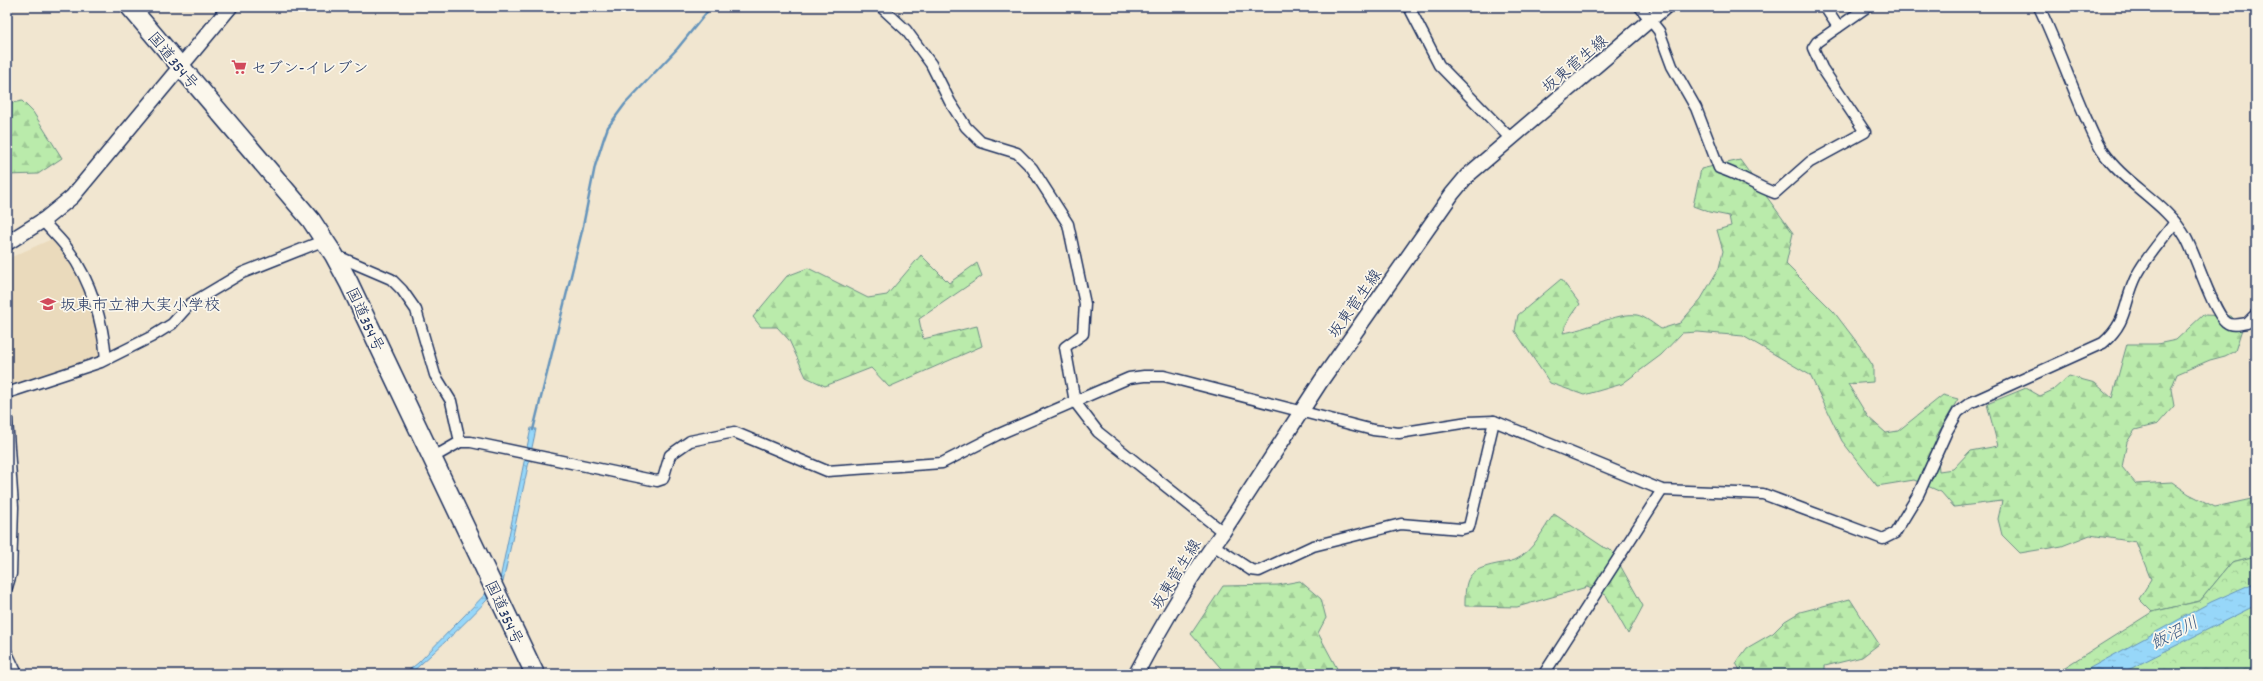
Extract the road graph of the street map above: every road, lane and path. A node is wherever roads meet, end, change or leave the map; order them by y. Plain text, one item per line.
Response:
1 (130, 7) edge
2 (230, 7) edge
3 (881, 7) edge
4 (1409, 7) edge
5 (1640, 7) edge
6 (1665, 7) edge
7 (1825, 7) edge
8 (1867, 7) edge
9 (2038, 7) edge
10 (1650, 20) junction
11 (1838, 27) junction
12 (180, 68) junction
13 (1511, 139) junction
14 (42, 221) junction
15 (2175, 222) junction
16 (7, 243) edge
17 (330, 248) junction
18 (2256, 314) edge
19 (106, 359) junction
20 (7, 393) edge
21 (1075, 402) junction
22 (1302, 412) junction
23 (7, 419) edge
24 (1494, 421) junction
25 (460, 442) junction
26 (432, 458) junction
27 (1662, 490) junction
28 (1223, 532) junction
29 (1213, 545) junction
30 (7, 586) edge
31 (7, 653) edge
32 (1139, 672) edge
33 (17, 674) edge
34 (535, 674) edge
35 (1544, 674) edge

1 - 12 highway, 国道354号
2 - 12 main road
3 - 21 street
4 - 13 street
5 - 10 street
6 - 10 main road, 坂東菅生線
7 - 11 street
8 - 11 street
9 - 15 street
10 - 11 street
10 - 13 main road, 坂東菅生線
12 - 14 main road
12 - 17 highway, 国道354号
13 - 22 main road, 坂東菅生線
14 - 16 main road
14 - 19 street
15 - 18 street
15 - 27 street
17 - 19 street
17 - 25 street
17 - 26 highway, 国道354号
19 - 20 street
21 - 22 street
21 - 25 street
21 - 28 street
22 - 24 street
22 - 28 main road, 坂東菅生線
23 - 30 street
24 - 27 street
24 - 29 street
25 - 26 street
26 - 34 highway, 国道354号
27 - 35 street
28 - 29 main road, 坂東菅生線
29 - 32 main road, 坂東菅生線
31 - 33 street

